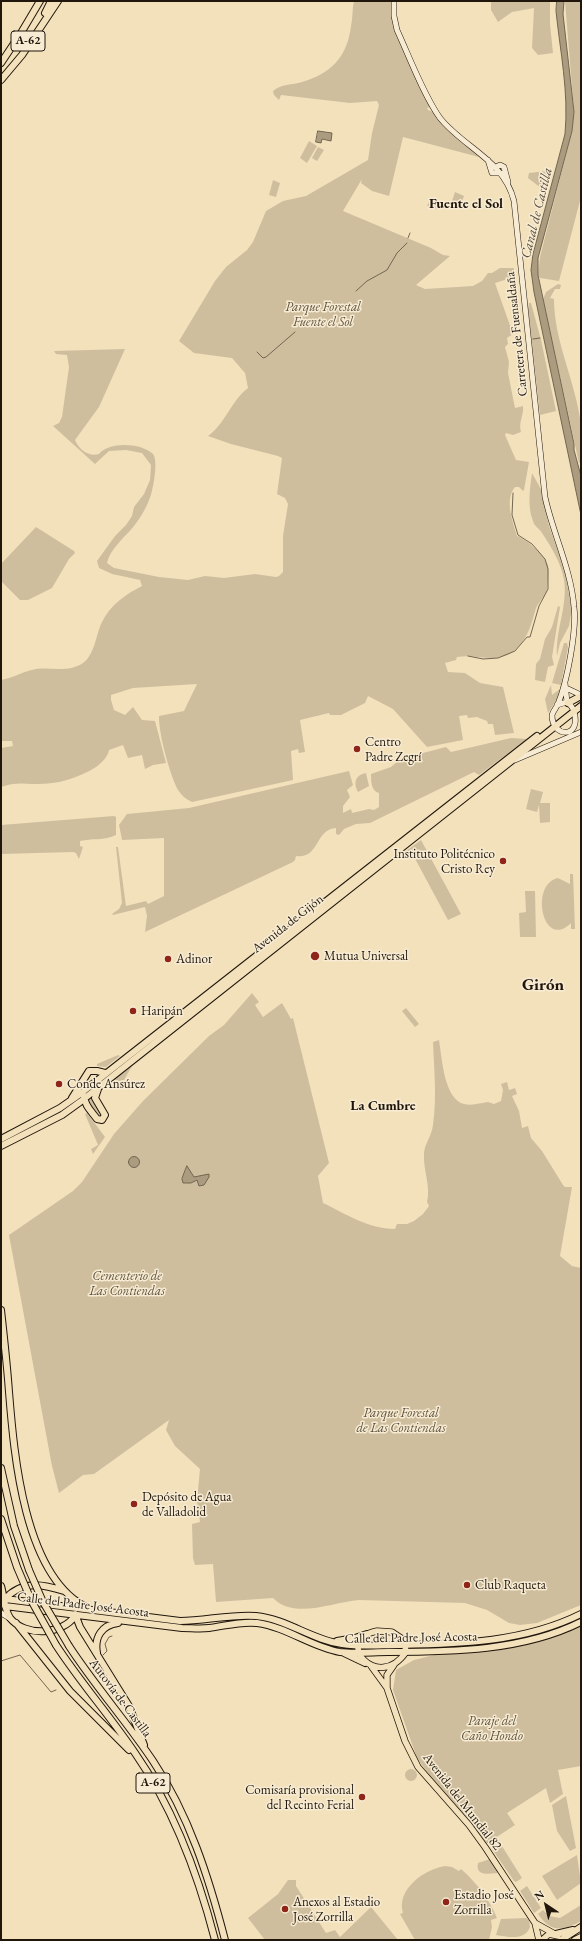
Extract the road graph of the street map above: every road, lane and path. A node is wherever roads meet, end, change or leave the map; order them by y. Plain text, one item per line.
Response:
1 (36, 1) edge
2 (40, 1) edge
3 (51, 1) edge
4 (58, 1) edge
5 (394, 1) edge
6 (1, 58) edge
7 (1, 63) edge
8 (1, 80) edge
9 (487, 158) junction
10 (496, 167) junction
11 (501, 173) junction
12 (509, 187) junction
13 (565, 676) junction
14 (566, 688) junction
15 (581, 696) edge
16 (581, 702) edge
17 (567, 703) junction
18 (557, 705) junction
19 (581, 706) edge
20 (573, 710) junction
21 (575, 722) junction
22 (554, 725) junction
23 (581, 726) edge
24 (569, 732) junction
25 (581, 732) edge
26 (567, 738) junction
27 (510, 762) junction
28 (424, 824) junction
29 (396, 853) junction
30 (361, 873) junction
31 (125, 1058) junction
32 (105, 1074) junction
33 (99, 1087) junction
34 (86, 1096) junction
35 (69, 1101) junction
36 (76, 1105) junction
37 (98, 1105) junction
38 (60, 1108) junction
39 (90, 1109) junction
40 (1, 1139) edge
41 (1, 1146) edge
42 (1, 1310) edge
43 (1, 1468) edge
44 (1, 1519) edge
45 (1, 1586) edge
46 (64, 1591) junction
47 (3, 1598) edge
48 (72, 1598) junction
49 (3, 1606) edge
50 (74, 1608) junction
51 (95, 1611) junction
52 (1, 1613) edge
53 (581, 1614) edge
54 (76, 1616) junction
55 (10, 1619) junction
56 (126, 1621) junction
57 (581, 1622) edge
58 (16, 1623) junction
59 (367, 1634) junction
60 (325, 1640) junction
61 (358, 1645) junction
62 (406, 1645) junction
63 (341, 1652) junction
64 (358, 1652) junction
65 (406, 1652) junction
66 (98, 1656) junction
67 (368, 1664) junction
68 (394, 1665) junction
69 (388, 1688) junction
70 (146, 1750) junction
71 (144, 1768) junction
72 (535, 1923) junction
73 (580, 1928) edge
74 (555, 1934) junction
75 (215, 1940) edge
76 (226, 1940) edge
77 (540, 1940) edge
78 (562, 1940) edge

1 - 6 highway
2 - 7 highway, A-62
3 - 8 highway, A-62
4 - 8 highway
5 - 9 main road, Carretera de Fuensaldaña
9 - 10 main road, Carretera de Fuensaldaña
9 - 11 main road
10 - 11 main road, Carretera de Fuensaldaña
10 - 12 main road
11 - 12 main road, Carretera de Fuensaldaña
12 - 13 main road, Carretera de Fuensaldaña
13 - 14 main road
13 - 18 main road
14 - 15 main road
14 - 17 main road
15 - 17 highway
16 - 20 highway, Avenida de Gijón
17 - 18 main road
17 - 20 main road
18 - 22 main road
19 - 20 highway, Avenida de Gijón
20 - 21 main road
20 - 22 highway, Avenida de Gijón
21 - 23 main road
21 - 24 main road
22 - 24 main road
22 - 27 highway, Avenida de Gijón
22 - 28 highway, Avenida de Gijón
24 - 26 main road
25 - 26 main road
26 - 27 main road
27 - 29 highway, Avenida de Gijón
28 - 29 highway
28 - 30 highway, Avenida de Gijón
29 - 30 highway
29 - 33 highway, Avenida de Gijón
30 - 31 highway, Avenida de Gijón
31 - 32 highway, Avenida de Gijón
31 - 34 highway
32 - 35 highway, Avenida de Gijón
32 - 35 highway
33 - 34 highway, Avenida de Gijón
33 - 37 highway
34 - 36 highway, Avenida de Gijón
34 - 37 highway
34 - 38 highway
34 - 39 highway
35 - 38 highway, Avenida de Gijón
36 - 39 highway
36 - 41 highway, Avenida de Gijón
37 - 39 highway
38 - 40 highway, Avenida de Gijón
42 - 46 highway
43 - 70 highway, Autovía de Castilla / A-62, bridge
44 - 71 highway, Autovía de Castilla / A-62, bridge
45 - 47 highway
46 - 47 highway
46 - 48 highway
47 - 49 highway
47 - 50 highway, Calle del Padre José Acosta
48 - 50 highway
48 - 51 highway
49 - 54 highway, Calle del Padre José Acosta
49 - 55 highway
50 - 51 highway, Calle del Padre José Acosta
50 - 54 highway
51 - 60 highway, Calle del Padre José Acosta
52 - 55 main road
53 - 62 highway, Calle del Padre José Acosta
54 - 56 highway, Calle del Padre José Acosta
54 - 58 highway
54 - 66 highway
55 - 58 highway
56 - 63 highway, Calle del Padre José Acosta
56 - 66 highway
57 - 65 highway, Calle del Padre José Acosta
58 - 71 highway
59 - 60 highway
59 - 61 main road
59 - 62 main road
60 - 61 highway, Calle del Padre José Acosta
61 - 62 highway, Calle del Padre José Acosta
61 - 64 main road
62 - 65 main road
63 - 64 highway, Calle del Padre José Acosta
63 - 67 highway
64 - 65 highway, Calle del Padre José Acosta
64 - 67 main road, Avenida del Mundial 82
65 - 68 main road
66 - 70 highway
67 - 68 main road
67 - 69 main road, Avenida del Mundial 82
68 - 69 main road, Avenida del Mundial 82
69 - 72 main road, Avenida del Mundial 82
70 - 76 highway, Autovía de Castilla / A-62
71 - 75 highway, Autovía de Castilla / A-62
72 - 74 main road, Avenida del Mundial 82
72 - 77 main road, Avenida del Mundial 82
73 - 74 highway
73 - 78 highway
74 - 77 main road
74 - 78 main road, Avenida del Mundial 82

